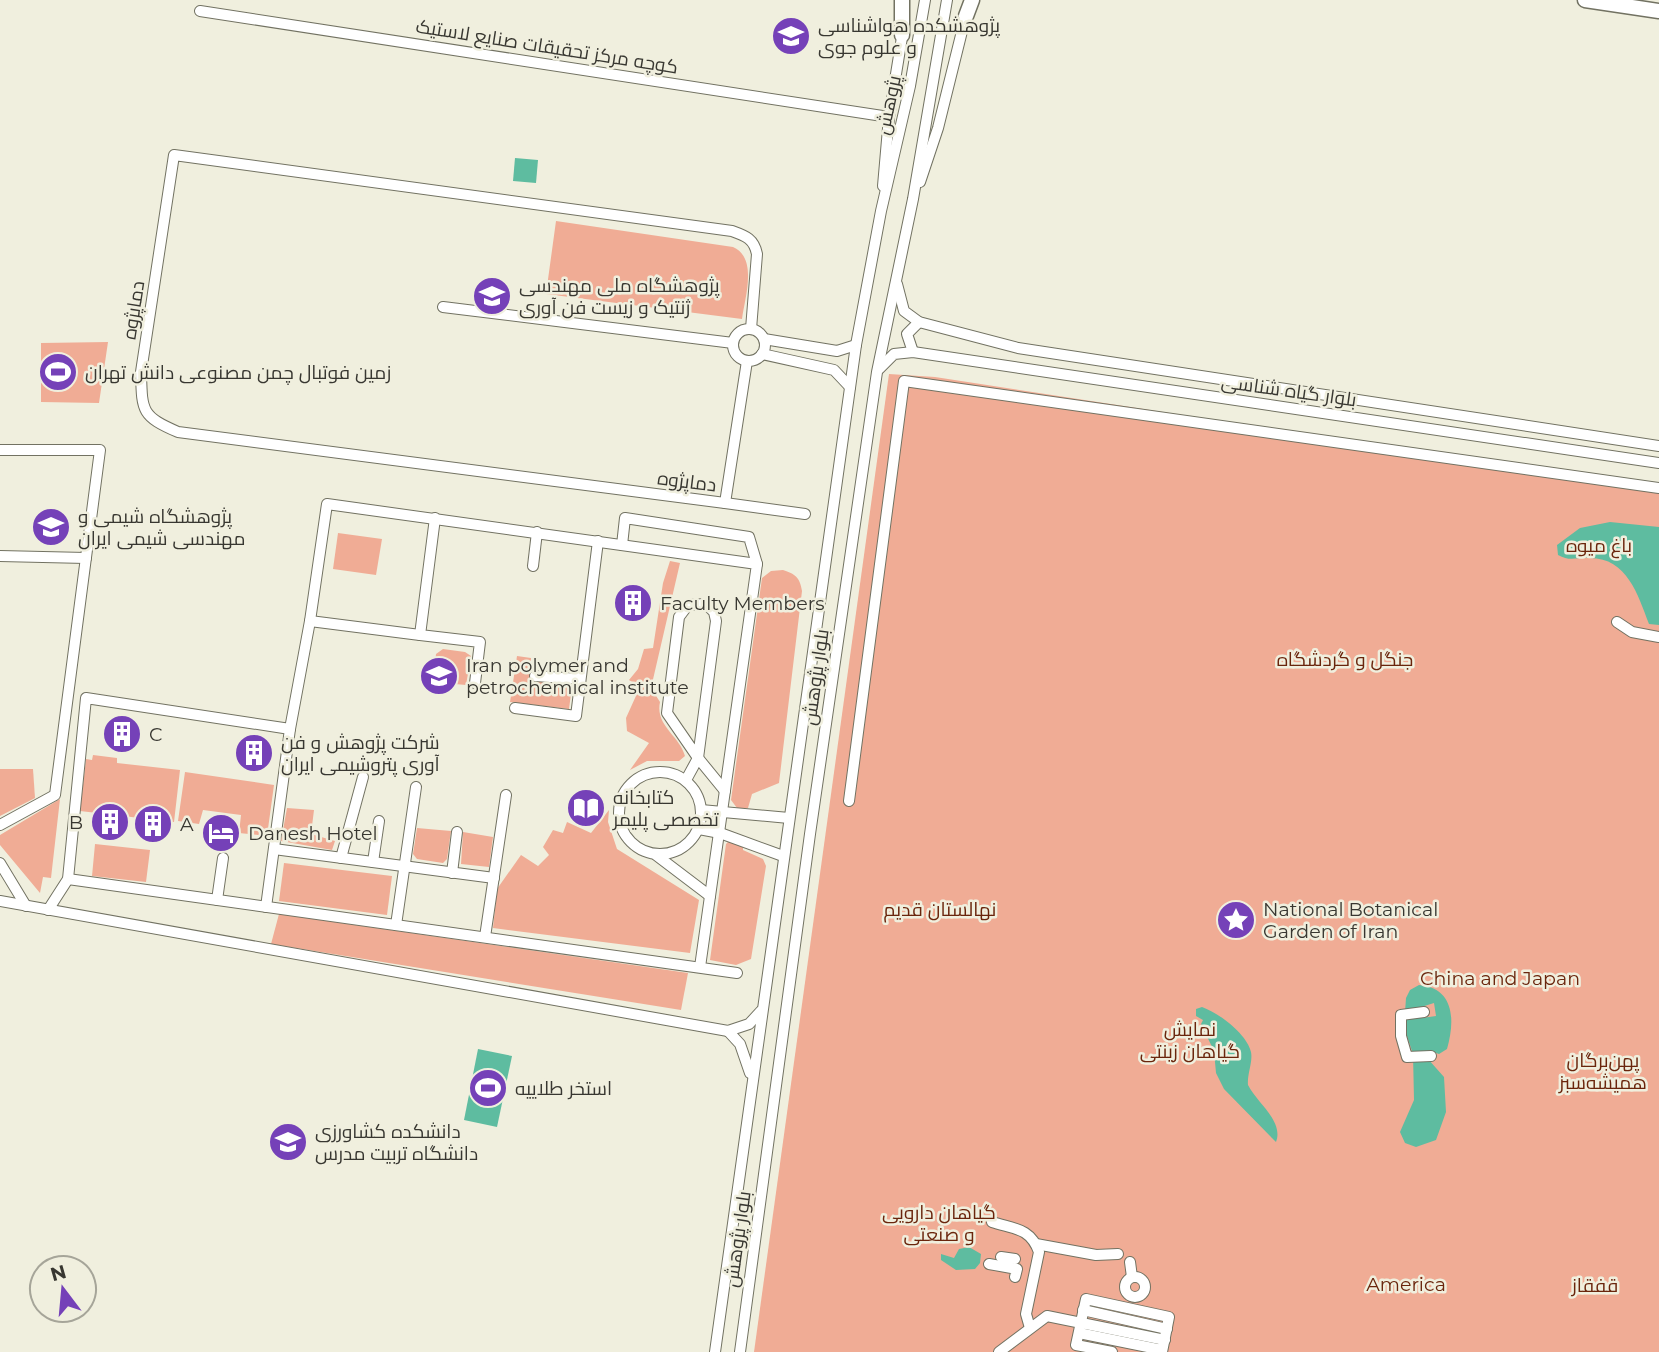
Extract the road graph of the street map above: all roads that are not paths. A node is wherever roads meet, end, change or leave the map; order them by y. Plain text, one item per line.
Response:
1 (902, 0) edge
2 (909, 0) edge
3 (970, 0) edge
4 (1585, 0) edge
5 (924, 4) edge
6 (946, 5) edge
7 (200, 11) dead end
8 (1659, 11) edge
9 (966, 16) joint
10 (902, 36) junction
11 (889, 117) junction
12 (893, 168) joint
13 (913, 199) junction
14 (881, 211) junction
15 (896, 277) junction
16 (443, 307) dead end
17 (919, 322) junction
18 (751, 329) junction
19 (764, 339) junction
20 (733, 343) junction
21 (856, 345) junction
22 (913, 352) junction
23 (762, 354) junction
24 (747, 361) junction
25 (877, 372) junction
26 (850, 387) junction
27 (1659, 446) edge
28 (0, 450) edge
29 (1659, 463) edge
30 (1659, 488) edge
31 (725, 503) junction
32 (805, 514) dead end
33 (435, 518) junction
34 (537, 531) junction
35 (598, 541) junction
36 (622, 545) junction
37 (0, 556) edge
38 (86, 558) junction
39 (757, 564) junction
40 (533, 566) dead end
41 (310, 621) junction
42 (1617, 622) dead end
43 (420, 635) junction
44 (1659, 637) edge
45 (535, 676) dead end
46 (580, 679) junction
47 (475, 683) dead end
48 (515, 708) dead end
49 (290, 729) junction
50 (698, 758) junction
51 (363, 777) dead end
52 (686, 780) junction
53 (416, 787) dead end
54 (725, 790) junction
55 (506, 795) dead end
56 (849, 801) dead end
57 (701, 810) junction
58 (722, 812) junction
59 (789, 818) junction
60 (379, 821) dead end
61 (0, 825) edge
62 (699, 829) junction
63 (457, 832) dead end
64 (720, 833) junction
65 (274, 849) junction
66 (656, 855) junction
67 (783, 856) junction
68 (223, 858) dead end
69 (341, 858) junction
70 (373, 862) junction
71 (0, 863) edge
72 (404, 866) junction
73 (452, 873) junction
74 (494, 878) junction
75 (68, 879) junction
76 (710, 896) junction
77 (216, 900) junction
78 (0, 901) edge
79 (26, 906) junction
80 (266, 907) junction
81 (48, 910) junction
82 (396, 925) junction
83 (485, 937) junction
84 (700, 967) junction
85 (737, 973) dead end
86 (761, 1011) junction
87 (1421, 1012) dead end
88 (728, 1031) junction
89 (1431, 1056) dead end
90 (752, 1079) junction
91 (992, 1222) dead end
92 (1036, 1244) junction
93 (1118, 1254) dead end
94 (1130, 1262) dead end
95 (989, 1264) dead end
96 (1015, 1277) dead end
97 (1132, 1277) junction
98 (1131, 1296) junction
99 (1102, 1308) junction
100 (1136, 1310) junction
101 (1118, 1312) junction
102 (1152, 1314) junction
103 (1082, 1316) junction
104 (1134, 1321) junction
105 (1098, 1325) junction
106 (1150, 1325) junction
107 (1030, 1328) junction
108 (1114, 1329) junction
109 (1167, 1329) junction
110 (1079, 1333) junction
111 (1096, 1336) junction
112 (1112, 1340) junction
113 (1128, 1343) edge
114 (1145, 1345) edge
115 (1093, 1348) junction
116 (1163, 1348) edge
117 (715, 1352) edge
118 (740, 1352) edge
119 (999, 1352) edge
120 (1111, 1352) edge

1 - 10 highway
2 - 10 street
3 - 9 highway
4 - 8 highway
5 - 12 street, پژوهش
6 - 13 street, بلوار پژوهش
7 - 11 street, کوچه مرکز تحقیقات صنایع لاستیک
9 - 13 street
10 - 11 street
11 - 14 street
12 - 14 street, بلوار پژوهش
13 - 15 street, بلوار پژوهش
14 - 21 street, بلوار پژوهش
15 - 17 street
15 - 25 street, بلوار پژوهش
16 - 20 street
17 - 22 street
17 - 27 street, بلوار گیاه شناسی
18 - 19 street
18 - 20 street
18 - 31 street, دماپژوه
19 - 21 street
19 - 23 street
20 - 24 street
21 - 26 street, بلوار پژوهش
22 - 25 street
22 - 29 street, بلوار گیاه شناسی
23 - 24 street
23 - 26 street
24 - 31 street, دماپژوه
25 - 118 street, بلوار پژوهش
26 - 59 street, بلوار پژوهش
28 - 38 street
30 - 56 street
31 - 32 street
33 - 34 street
33 - 41 street
33 - 43 street
34 - 35 street
34 - 40 street
35 - 36 street
35 - 46 street
36 - 39 street
36 - 39 street
37 - 38 street
38 - 61 street
39 - 54 street
41 - 43 street
41 - 49 street
42 - 44 street
43 - 47 street
45 - 46 street
46 - 48 street
49 - 65 street
49 - 75 street
50 - 50 street
50 - 52 street
50 - 54 street
51 - 69 street
52 - 57 street
52 - 66 street
53 - 72 street
54 - 58 street
55 - 74 street
57 - 58 street
57 - 62 street
58 - 59 street
58 - 64 street
59 - 67 street, بلوار پژوهش
60 - 70 street
62 - 64 street
62 - 66 street
63 - 73 street
64 - 67 street
64 - 76 street
65 - 69 street
65 - 80 street
66 - 76 street
67 - 86 street, بلوار پژوهش
68 - 77 street
69 - 70 street
70 - 72 street
71 - 79 street
72 - 73 street
72 - 82 street
73 - 74 street
74 - 83 street
75 - 77 street
75 - 81 street
76 - 84 street
77 - 80 street
78 - 79 street
79 - 81 street
80 - 82 street
81 - 88 street
82 - 83 street
83 - 84 street
84 - 85 street
86 - 88 street
86 - 90 street, بلوار پژوهش
87 - 89 street
88 - 90 street
90 - 117 street, بلوار پژوهش
91 - 92 street
92 - 93 street
92 - 107 street
94 - 97 street
95 - 96 street
97 - 98 street
97 - 98 street
98 - 100 street
98 - 101 street
99 - 101 street
99 - 103 street
99 - 105 street
100 - 101 street
100 - 102 street
100 - 104 street
101 - 104 street
101 - 108 street
102 - 106 street
102 - 109 street
103 - 105 street
103 - 107 street
103 - 110 street
104 - 106 street
104 - 113 street
105 - 108 street
105 - 111 street
106 - 109 street
106 - 114 street
107 - 119 street
108 - 112 street
108 - 113 street
109 - 116 street
110 - 111 street
110 - 115 street
111 - 112 street
111 - 115 street
112 - 113 street
112 - 120 street
113 - 114 street
114 - 116 street
115 - 120 street

